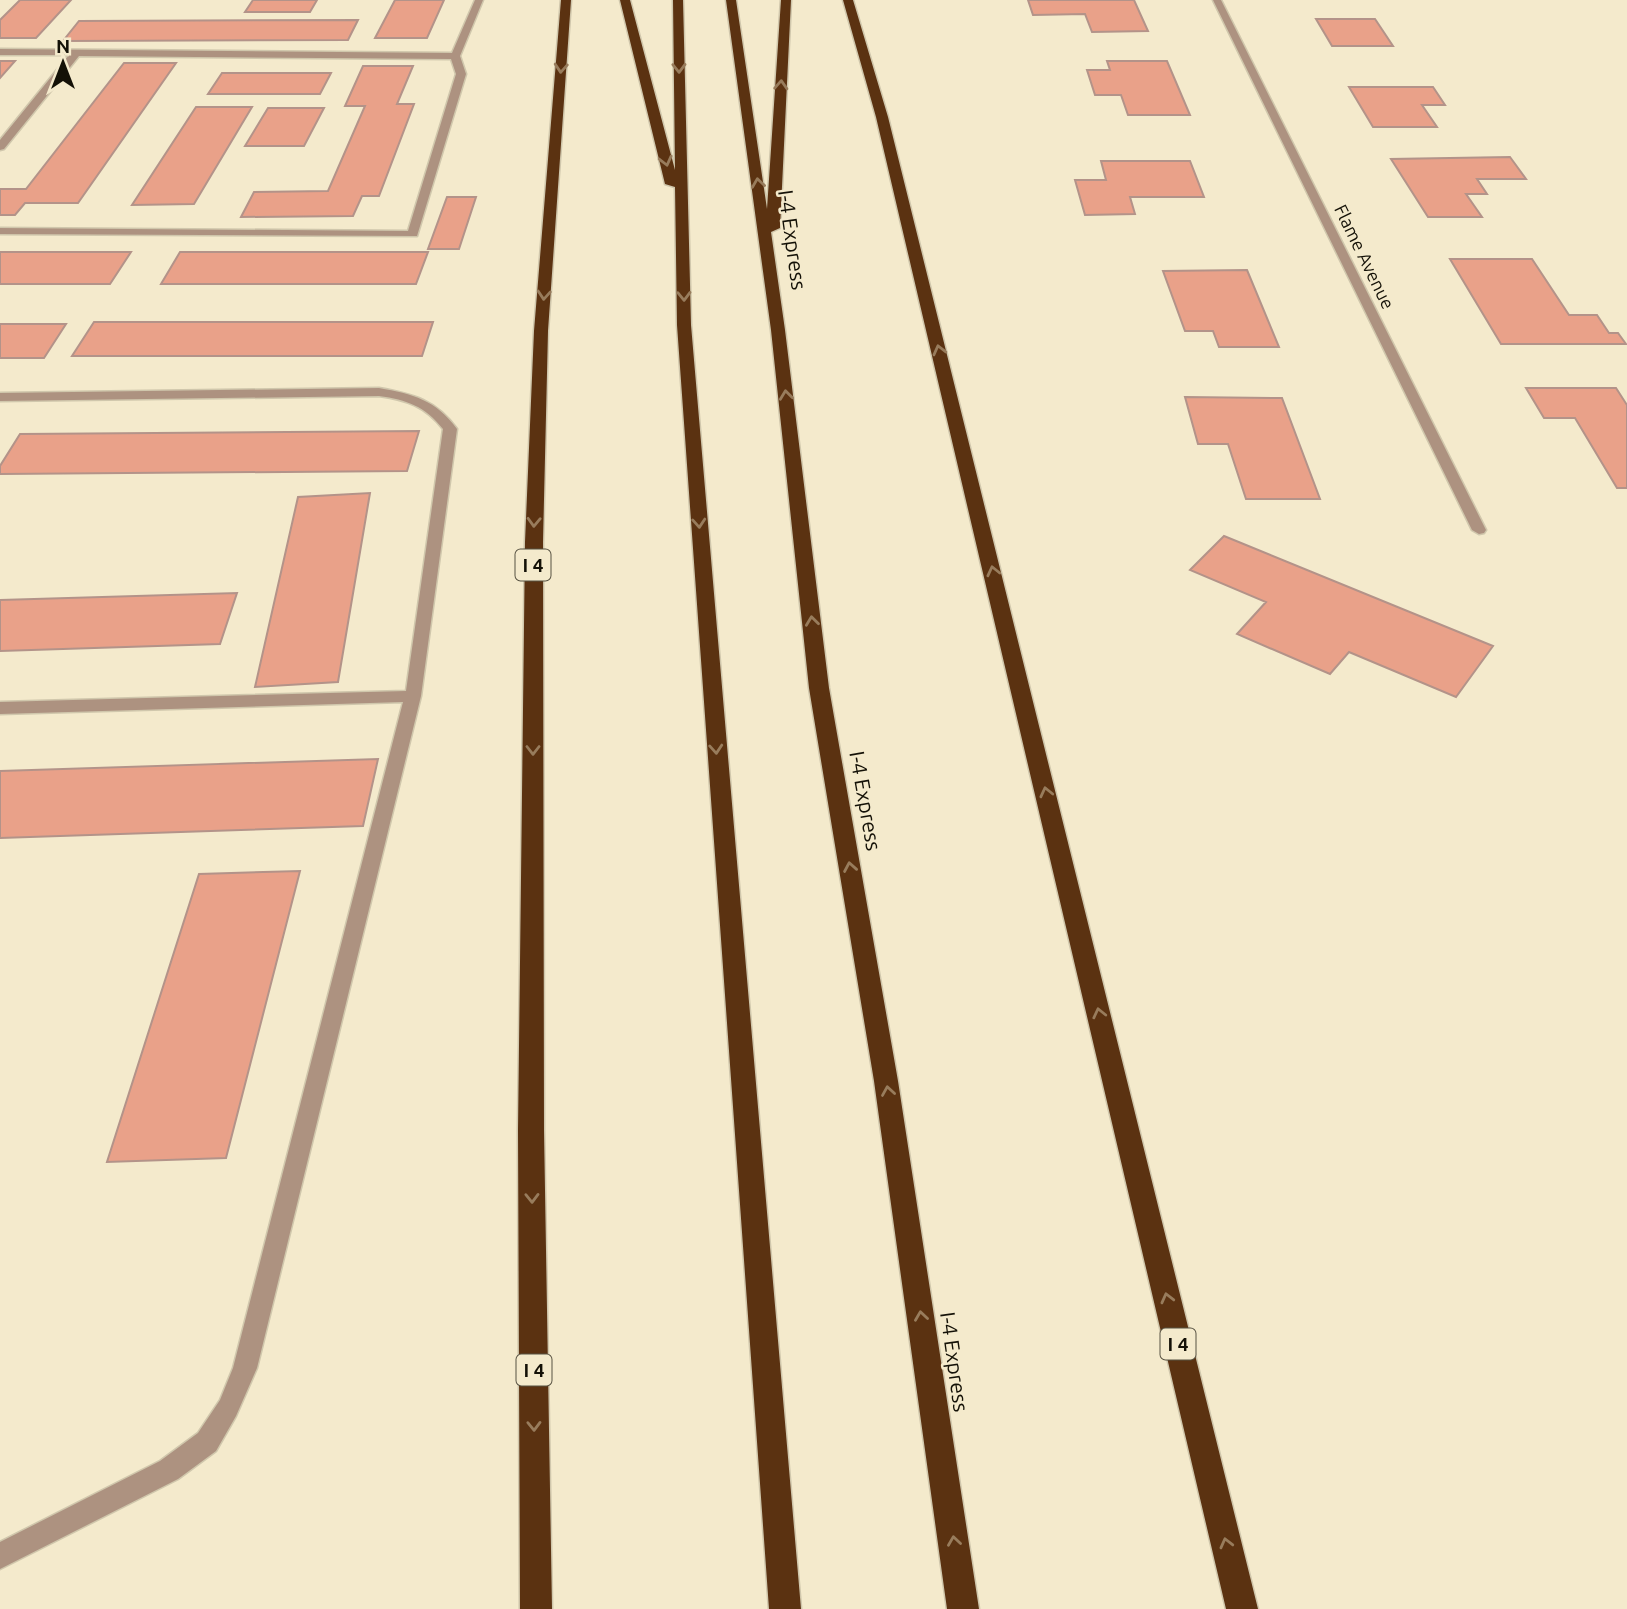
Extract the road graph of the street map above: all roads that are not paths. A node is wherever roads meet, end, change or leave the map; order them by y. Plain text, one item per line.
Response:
1 (479, 0) edge
2 (566, 0) edge
3 (625, 0) edge
4 (678, 0) edge
5 (731, 0) edge
6 (786, 0) edge
7 (848, 0) edge
8 (1217, 0) edge
9 (0, 52) edge
10 (76, 53) junction
11 (455, 56) junction
12 (0, 148) edge
13 (682, 221) junction
14 (0, 231) edge
15 (771, 275) junction
16 (0, 397) edge
17 (1479, 530) dead end
18 (413, 696) junction
19 (0, 708) edge
20 (0, 1556) edge
21 (536, 1609) edge
22 (785, 1609) edge
23 (963, 1609) edge
24 (1242, 1609) edge

1 - 11 street
2 -> 21 highway, I 4
3 -> 13 highway
4 -> 13 highway
15 -> 5 highway, I-4 Express
15 -> 6 highway
24 -> 7 highway, I 4
8 - 17 street, Flame Avenue
9 - 10 street
10 - 11 street
10 - 12 street
11 - 14 street
13 -> 22 highway
23 -> 15 highway, I-4 Express
16 - 18 street
18 - 19 street
18 - 20 street

